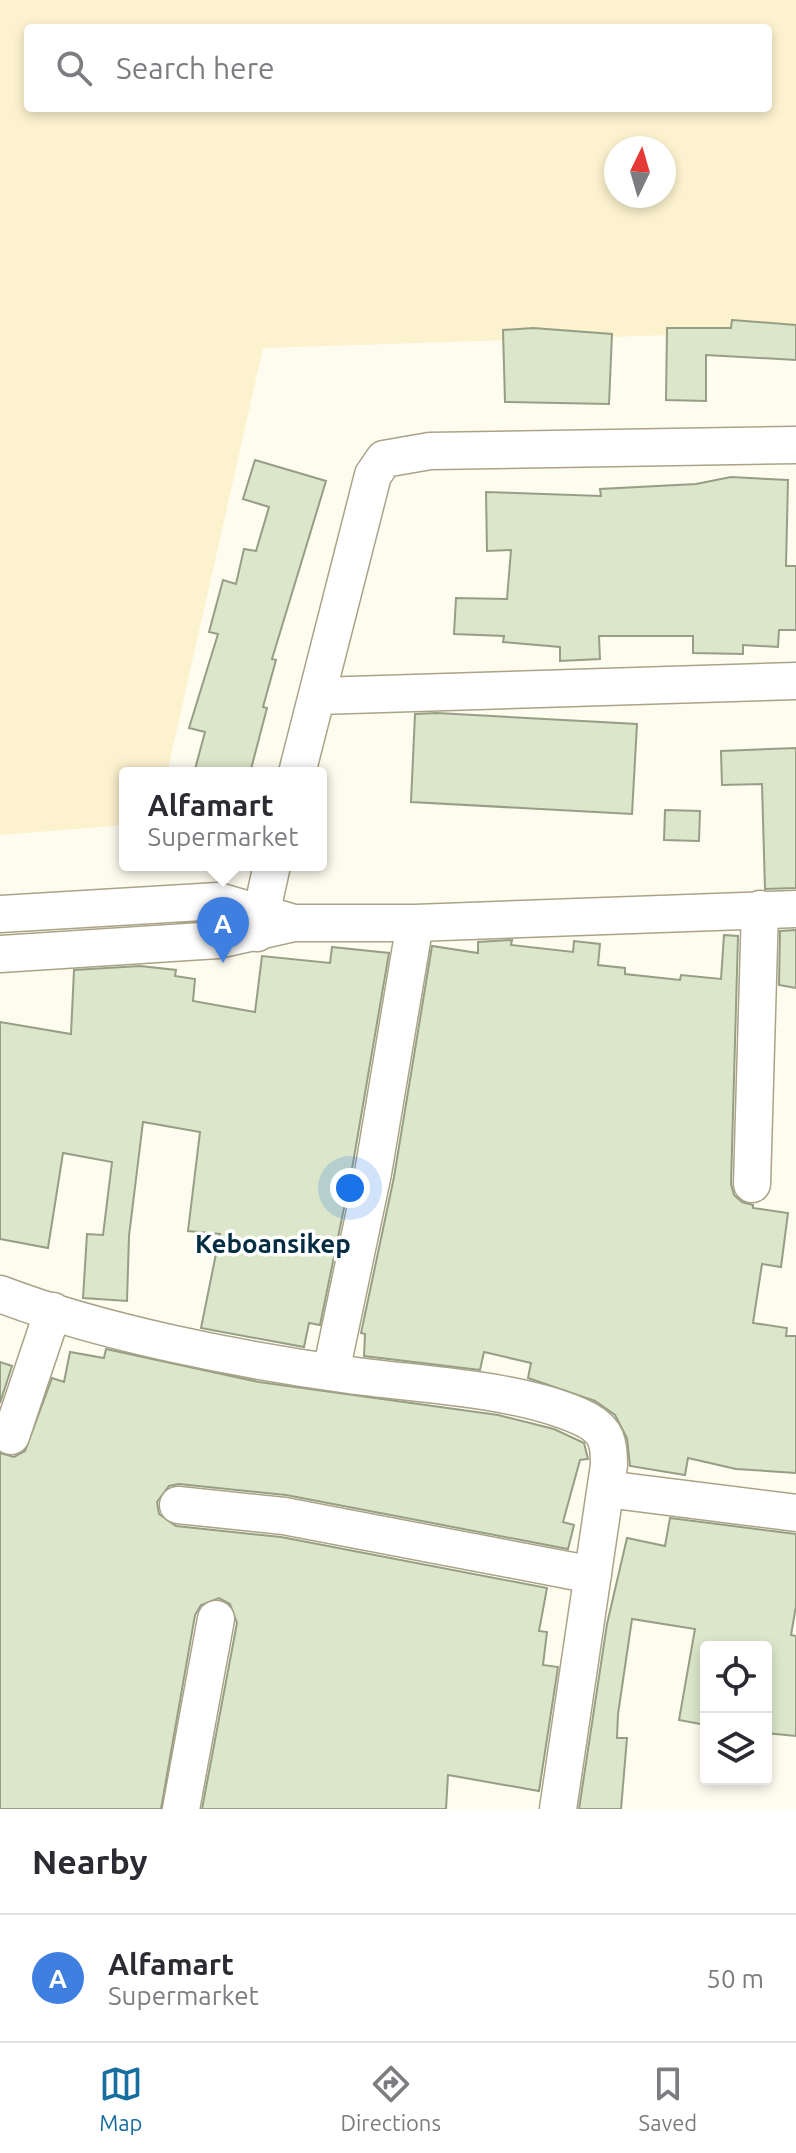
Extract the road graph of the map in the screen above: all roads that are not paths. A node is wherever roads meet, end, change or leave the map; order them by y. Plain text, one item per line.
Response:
1 (796, 445) edge
2 (796, 681) edge
3 (318, 696) junction
4 (299, 767) edge
5 (271, 871) edge
6 (760, 909) junction
7 (796, 909) edge
8 (0, 914) edge
9 (259, 922) junction
10 (415, 923) junction
11 (0, 954) edge
12 (752, 1184) dead end
13 (0, 1294) edge
14 (53, 1311) junction
15 (331, 1372) junction
16 (11, 1436) dead end
17 (606, 1489) junction
18 (178, 1505) dead end
19 (796, 1513) edge
20 (593, 1575) junction
21 (216, 1619) dead end
22 (181, 1809) edge
23 (558, 1809) edge

1 - 3 street
2 - 3 street
3 - 4 street
5 - 9 street
6 - 7 street
6 - 10 street
6 - 12 street
8 - 9 street
9 - 10 street
9 - 11 street
10 - 15 street
13 - 14 street
14 - 15 street
14 - 16 street
15 - 17 street
17 - 19 street
17 - 20 street
18 - 20 street
20 - 23 street
21 - 22 street

